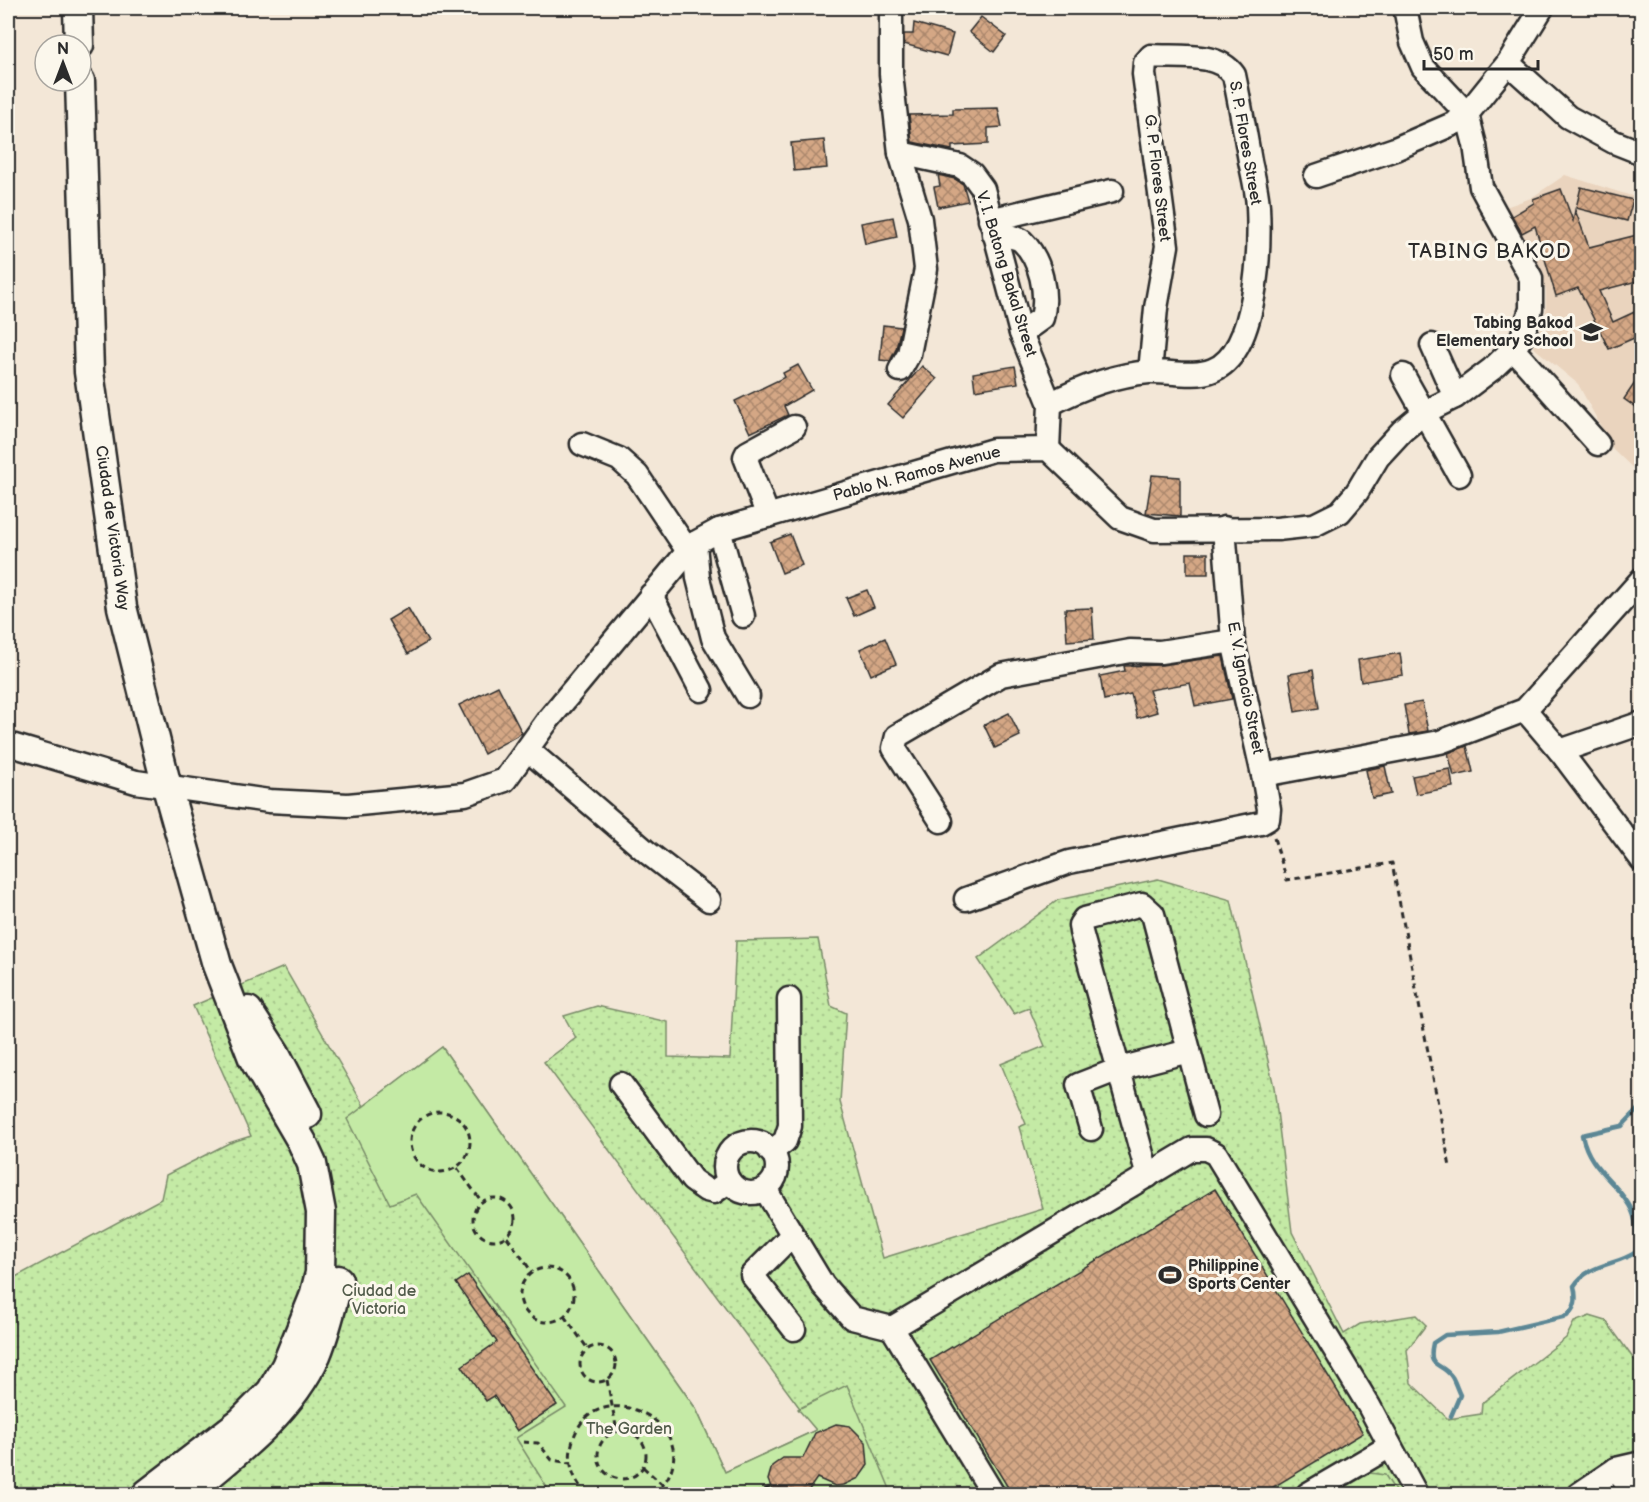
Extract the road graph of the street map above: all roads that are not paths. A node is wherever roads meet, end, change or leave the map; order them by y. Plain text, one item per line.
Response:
1 (78, 8) edge
2 (891, 8) edge
3 (1405, 8) edge
4 (1542, 8) edge
5 (79, 33) edge
6 (1151, 56) joint
7 (1508, 63) junction
8 (80, 93) edge
9 (1467, 114) junction
10 (900, 153) junction
11 (1641, 153) edge
12 (1316, 176) dead end
13 (1112, 191) dead end
14 (992, 227) junction
15 (1021, 333) junction
16 (1518, 343) junction
17 (1432, 345) dead end
18 (900, 370) dead end
19 (1150, 372) junction
20 (1403, 375) dead end
21 (1455, 397) junction
22 (1050, 404) junction
23 (1425, 412) junction
24 (1591, 421) dead end
25 (794, 427) dead end
26 (582, 444) dead end
27 (1598, 444) dead end
28 (1048, 449) junction
29 (1459, 475) dead end
30 (768, 516) junction
31 (1224, 528) junction
32 (718, 530) junction
33 (691, 547) junction
34 (1641, 579) edge
35 (651, 595) junction
36 (743, 616) dead end
37 (1233, 641) junction
38 (701, 690) dead end
39 (748, 696) dead end
40 (1525, 710) junction
41 (1641, 723) edge
42 (8, 744) edge
43 (528, 750) junction
44 (1560, 751) junction
45 (1263, 775) junction
46 (167, 787) junction
47 (941, 821) dead end
48 (1641, 860) edge
49 (966, 899) dead end
50 (709, 900) dead end
51 (789, 999) dead end
52 (1189, 1051) junction
53 (1119, 1069) junction
54 (621, 1084) dead end
55 (1206, 1115) dead end
56 (1091, 1129) dead end
57 (771, 1152) junction
58 (1148, 1176) junction
59 (729, 1181) junction
60 (765, 1189) junction
61 (792, 1235) junction
62 (329, 1275) junction
63 (892, 1328) junction
64 (794, 1329) dead end
65 (1390, 1446) junction
66 (1641, 1463) edge
67 (1616, 1469) junction
68 (147, 1494) edge
69 (186, 1494) edge
70 (993, 1494) edge
71 (1308, 1494) edge
72 (1416, 1494) edge
73 (1579, 1494) edge
74 (1634, 1494) edge

1 - 5 main road
2 - 10 street
3 - 9 street
4 - 7 street
6 - 19 street, G. P. Flores Street
6 - 19 street, S. P. Flores Street
7 - 9 street
7 - 11 street
8 - 46 main road, Ciudad de Victoria Way
9 - 12 street
9 - 16 street
10 - 14 street, V. I. Batong Bakal Street
10 - 18 street
13 - 14 street
14 - 15 street, V. I. Batong Bakal Street
14 - 15 street
15 - 22 street, V. I. Batong Bakal Street
16 - 21 street
16 - 24 street
16 - 27 street
17 - 21 street
19 - 22 street, S. P. Flores Street
20 - 23 street
21 - 23 street
22 - 28 street, V. I. Batong Bakal Street
23 - 29 street
23 - 31 street
25 - 30 street
26 - 33 street
28 - 30 street, Pablo N. Ramos Avenue
28 - 31 street
30 - 32 street, Pablo N. Ramos Avenue
31 - 37 street, E. V. Ignacio Street
32 - 33 street, Pablo N. Ramos Avenue
32 - 36 street
33 - 35 street, Pablo N. Ramos Avenue
33 - 39 street
34 - 40 street
35 - 38 street
35 - 43 street, Pablo N. Ramos Avenue
37 - 45 street, E. V. Ignacio Street
37 - 47 street
40 - 44 street
40 - 45 street
41 - 44 street
42 - 46 street, Pablo N. Ramos Avenue
43 - 46 street, Pablo N. Ramos Avenue
43 - 50 street
44 - 48 street
45 - 49 street, E. V. Ignacio Street
46 - 62 main road, Ciudad de Victoria Way
51 - 57 street
52 - 53 street
52 - 53 street
52 - 55 street
53 - 56 street
53 - 58 street
54 - 59 street
57 - 59 street
57 - 60 street
58 - 63 street
58 - 65 street
59 - 60 street
60 - 61 street
61 - 63 street
61 - 64 street
62 - 68 main road, Ciudad de Victoria Way
62 - 69 main road, Ciudad de Victoria Way
63 - 70 street
65 - 71 street
65 - 72 street
66 - 67 street
67 - 73 street
67 - 74 street

